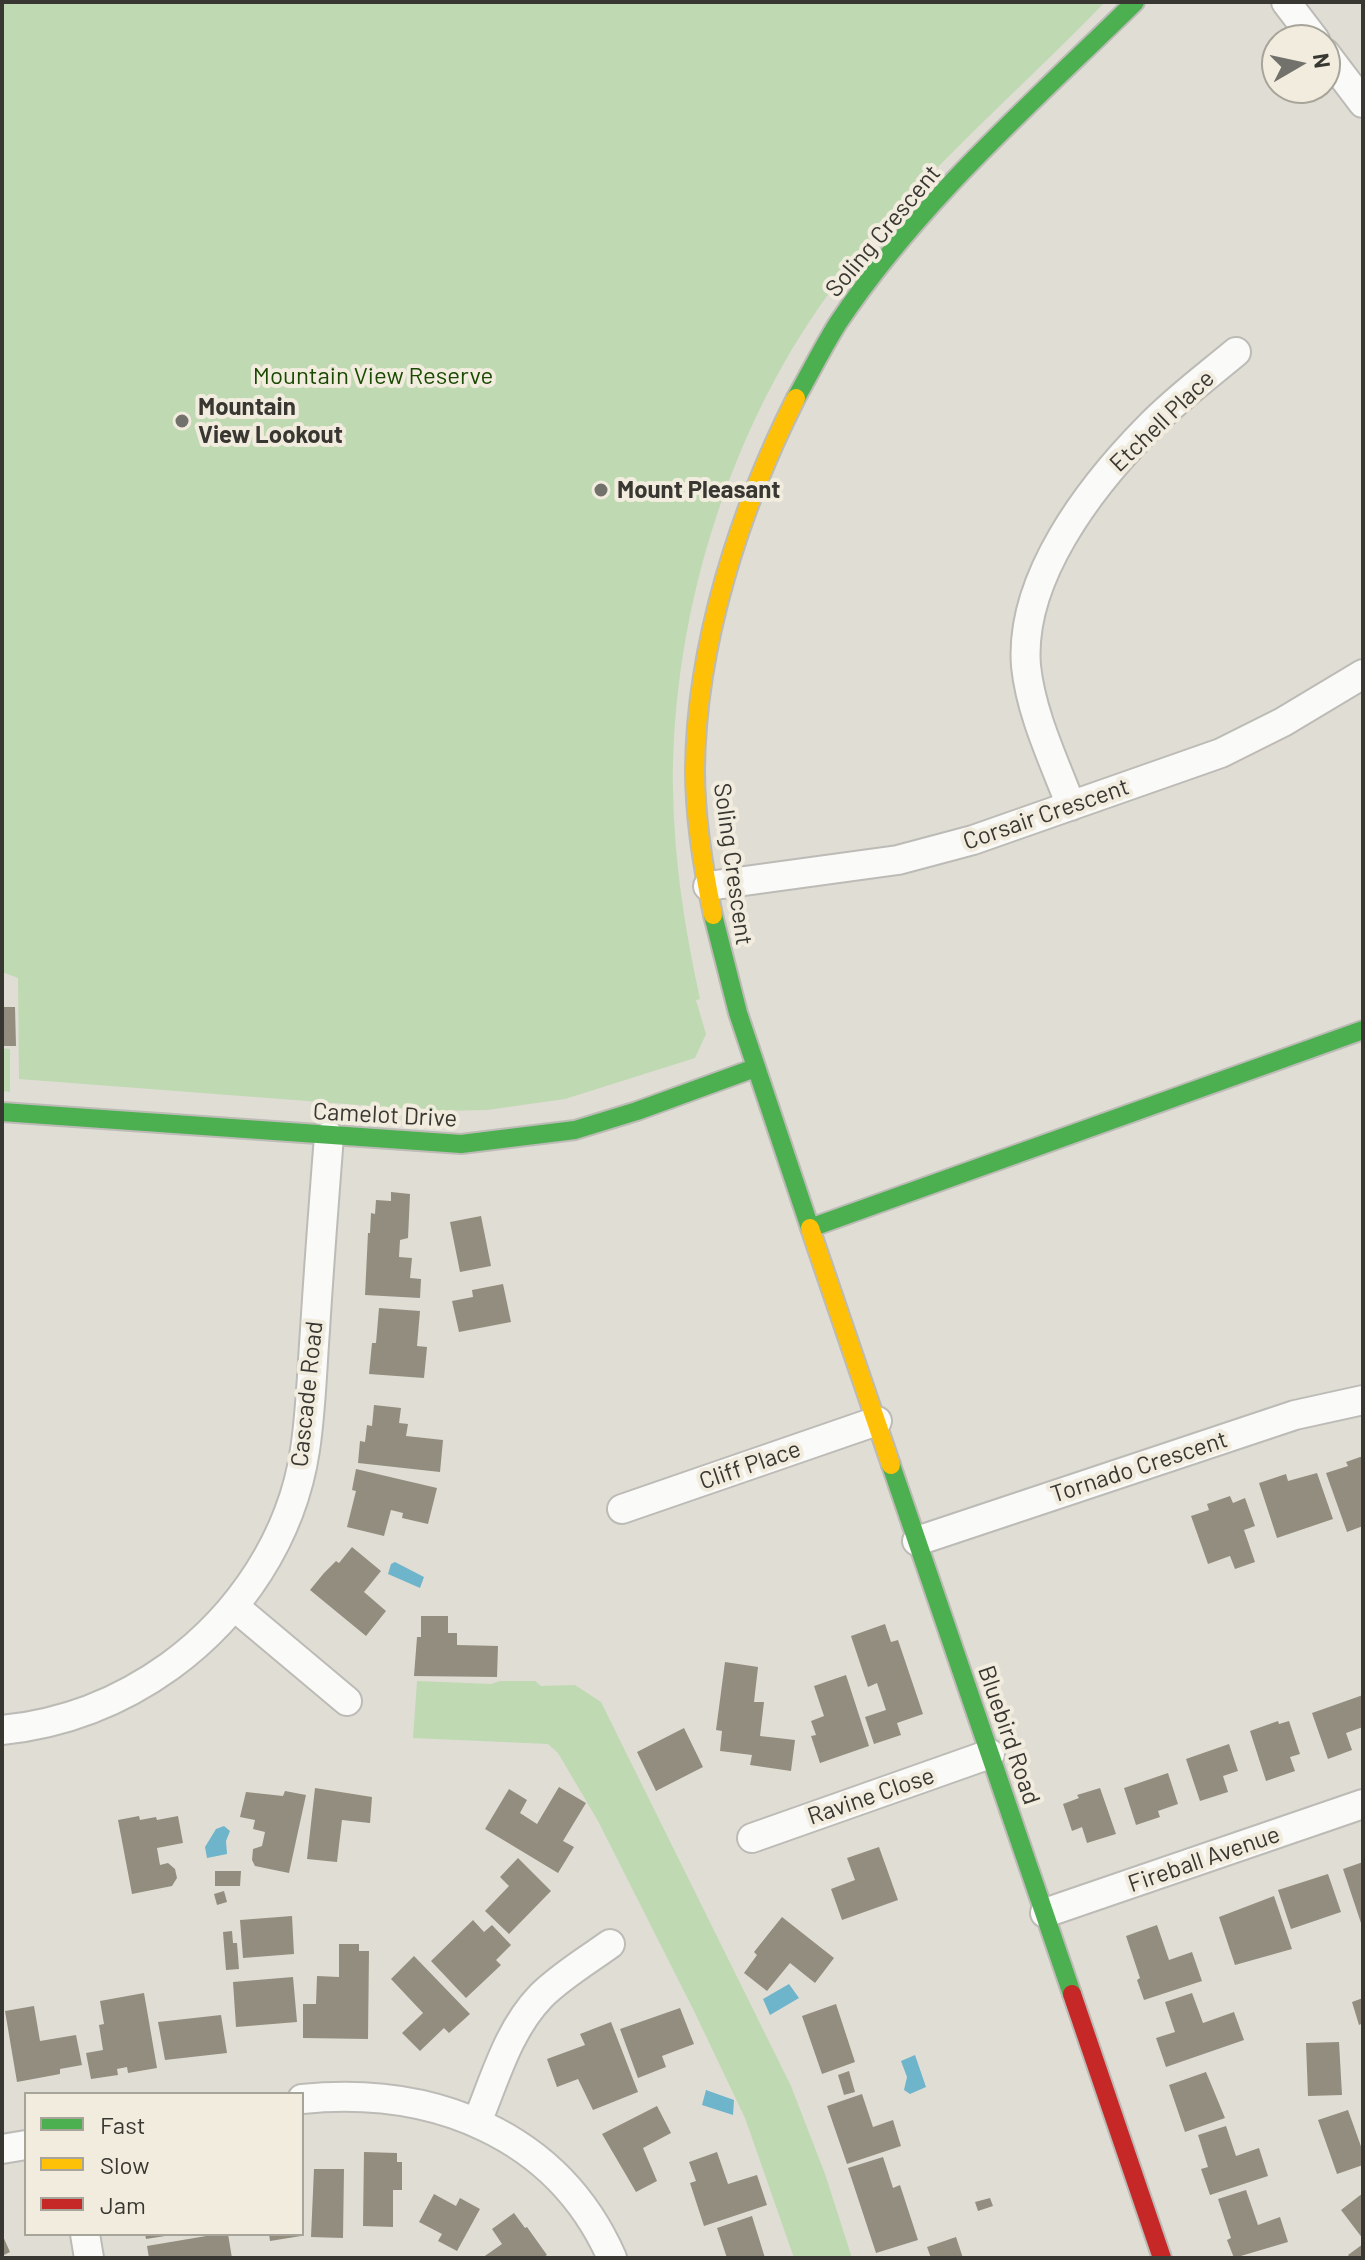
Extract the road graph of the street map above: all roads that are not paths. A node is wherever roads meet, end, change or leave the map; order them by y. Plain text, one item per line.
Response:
1 (1135, 2) edge
2 (1286, 2) edge
3 (1303, 24) edge
4 (1341, 74) edge
5 (1363, 103) edge
6 (1236, 352) dead end
7 (1363, 674) edge
8 (1071, 806) junction
9 (708, 886) junction
10 (1363, 1030) edge
11 (755, 1068) junction
12 (2, 1112) edge
13 (329, 1136) junction
14 (810, 1228) junction
15 (1363, 1400) edge
16 (877, 1421) junction
17 (622, 1509) dead end
18 (917, 1541) junction
19 (235, 1607) junction
20 (347, 1701) dead end
21 (2, 1730) edge
22 (990, 1754) junction
23 (1363, 1804) edge
24 (752, 1838) dead end
25 (1045, 1913) junction
26 (610, 1944) dead end
27 (304, 2099) edge
28 (477, 2122) junction
29 (24, 2145) edge
30 (2, 2149) edge
31 (85, 2236) edge
32 (89, 2258) edge
33 (612, 2258) edge
34 (1162, 2258) edge

1 - 9 street, Soling Crescent
2 - 3 street
4 - 5 street
6 - 8 street, Etchell Place
7 - 8 street, Corsair Crescent
8 - 9 street, Corsair Crescent
9 - 11 street, Soling Crescent
10 - 14 street
11 - 13 street, Camelot Drive
11 - 14 street, Soling Crescent
12 - 13 street, Camelot Drive
13 - 19 street, Cascade Road
14 - 16 street, Bluebird Road
15 - 18 street, Tornado Crescent
16 - 17 street, Cliff Place
16 - 18 street, Bluebird Road
18 - 22 street, Bluebird Road
19 - 20 street
19 - 21 street, Cascade Road
22 - 24 street, Ravine Close
22 - 25 street, Bluebird Road
23 - 25 street, Fireball Avenue
25 - 34 street, Bluebird Road
26 - 28 street
27 - 28 street
28 - 33 street
29 - 30 street
31 - 32 street

